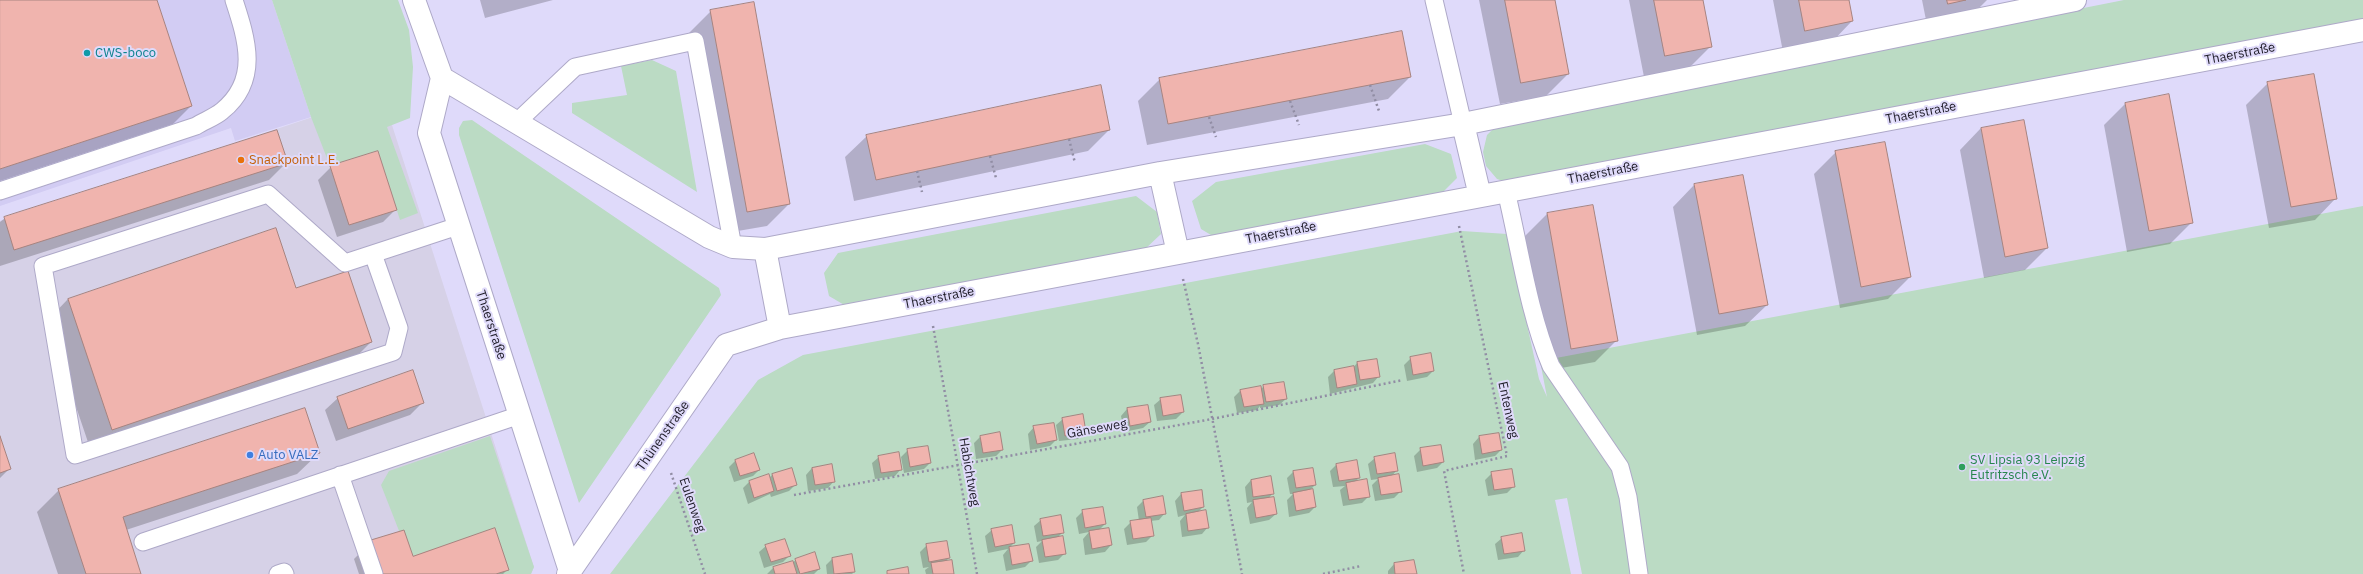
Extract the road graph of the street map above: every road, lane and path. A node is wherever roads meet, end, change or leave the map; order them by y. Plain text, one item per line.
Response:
1 (234, 0) edge
2 (414, 0) edge
3 (1434, 0) edge
4 (2075, 0) edge
5 (2363, 30) edge
6 (442, 78) junction
7 (1370, 85) dead end
8 (1290, 101) dead end
9 (1380, 115) dead end
10 (1209, 116) dead end
11 (517, 122) junction
12 (1463, 124) junction
13 (1301, 130) dead end
14 (1069, 138) dead end
15 (1217, 141) dead end
16 (990, 156) dead end
17 (1076, 168) dead end
18 (917, 171) dead end
19 (1160, 173) junction
20 (997, 184) dead end
21 (0, 191) edge
22 (1506, 192) junction
23 (1480, 196) junction
24 (923, 199) dead end
25 (1454, 201) junction
26 (458, 226) junction
27 (733, 247) junction
28 (765, 249) junction
29 (1178, 253) junction
30 (373, 254) junction
31 (928, 300) junction
32 (780, 328) junction
33 (1403, 380) dead end
34 (520, 415) junction
35 (1212, 419) junction
36 (658, 442) junction
37 (958, 464) junction
38 (340, 475) junction
39 (794, 495) dead end
40 (144, 542) dead end
41 (1361, 566) dead end
42 (569, 572) edge
43 (278, 574) edge
44 (285, 574) edge
45 (374, 574) edge
46 (705, 574) edge
47 (978, 574) edge
48 (1242, 574) edge
49 (1323, 574) edge
50 (1464, 574) edge
51 (1640, 574) edge

1 - 21 lane
2 - 6 street
3 - 12 lane
4 - 12 street
5 - 22 street, Thaerstraße
6 - 11 street
6 - 26 street, Thaerstraße
7 - 9 path
8 - 13 path
10 - 15 path
11 - 27 street
11 - 27 lane
12 - 19 street
12 - 23 street
14 - 17 path
16 - 20 path
18 - 24 path
19 - 28 street
19 - 29 street
22 - 23 street, Thaerstraße
22 - 51 lane
23 - 25 street, Thaerstraße
25 - 29 street, Thaerstraße
25 - 50 path, Entenweg
26 - 30 lane
26 - 34 street, Thaerstraße
27 - 28 street
28 - 32 street
29 - 31 street, Thaerstraße
29 - 35 path
30 - 30 lane
31 - 32 street, Thaerstraße
31 - 37 path, Habichtweg
32 - 36 street, Thünenstraße
33 - 35 path, Gänseweg
34 - 38 lane
34 - 42 street, Thaerstraße
35 - 37 path, Gänseweg
35 - 48 path
36 - 42 street, Thünenstraße
36 - 46 path, Eulenweg
37 - 39 path, Gänseweg
37 - 47 path, Habichtweg
38 - 40 lane
38 - 45 lane
41 - 49 path
43 - 44 lane

